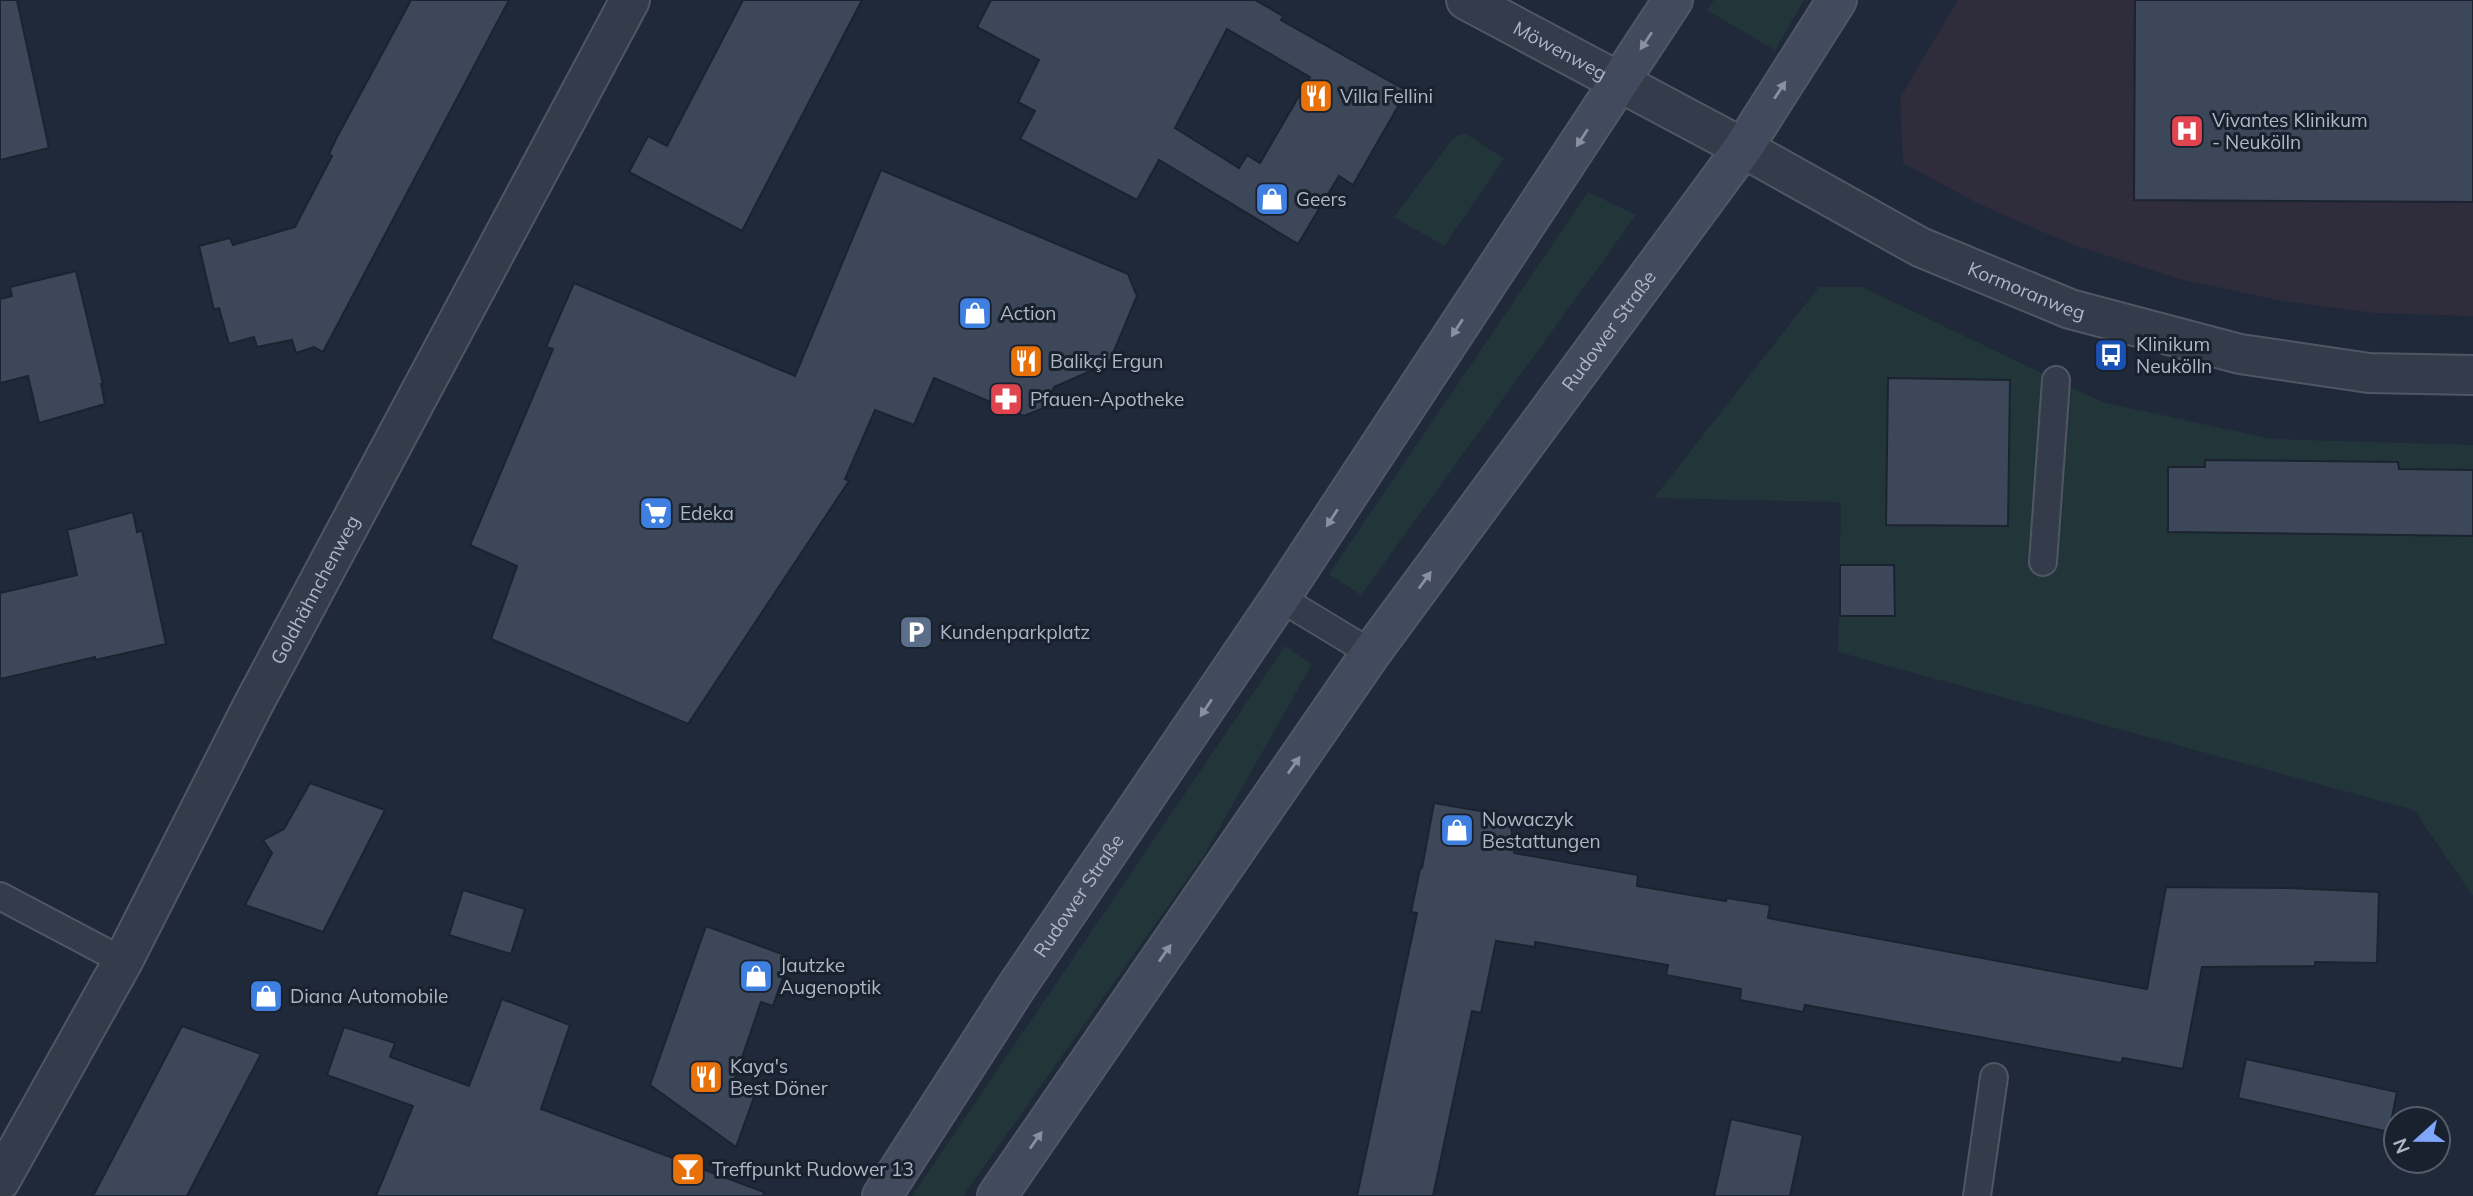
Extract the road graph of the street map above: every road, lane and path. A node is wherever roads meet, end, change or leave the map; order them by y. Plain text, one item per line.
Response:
1 (630, 0) edge
2 (1466, 0) edge
3 (1673, 0) edge
4 (1838, 0) edge
5 (1619, 81) junction
6 (1743, 148) junction
7 (2473, 375) edge
8 (2056, 380) dead end
9 (2043, 562) dead end
10 (1280, 598) junction
11 (1371, 653) junction
12 (0, 896) edge
13 (123, 961) junction
14 (1994, 1077) dead end
15 (0, 1181) edge
16 (882, 1196) edge
17 (997, 1196) edge
18 (1977, 1196) edge

1 - 13 street, Goldhähnchenweg
2 - 5 street, Möwenweg
3 -> 5 main road, Rudower Straße
6 -> 4 main road, Rudower Straße
5 - 6 street, Kormoranweg
5 -> 10 main road, Rudower Straße
6 - 7 street, Kormoranweg
11 -> 6 main road, Rudower Straße
8 - 9 lane
10 - 11 lane
10 -> 16 main road, Rudower Straße
17 -> 11 main road, Rudower Straße
12 - 13 lane
13 - 15 street, Goldhähnchenweg
14 - 18 lane

